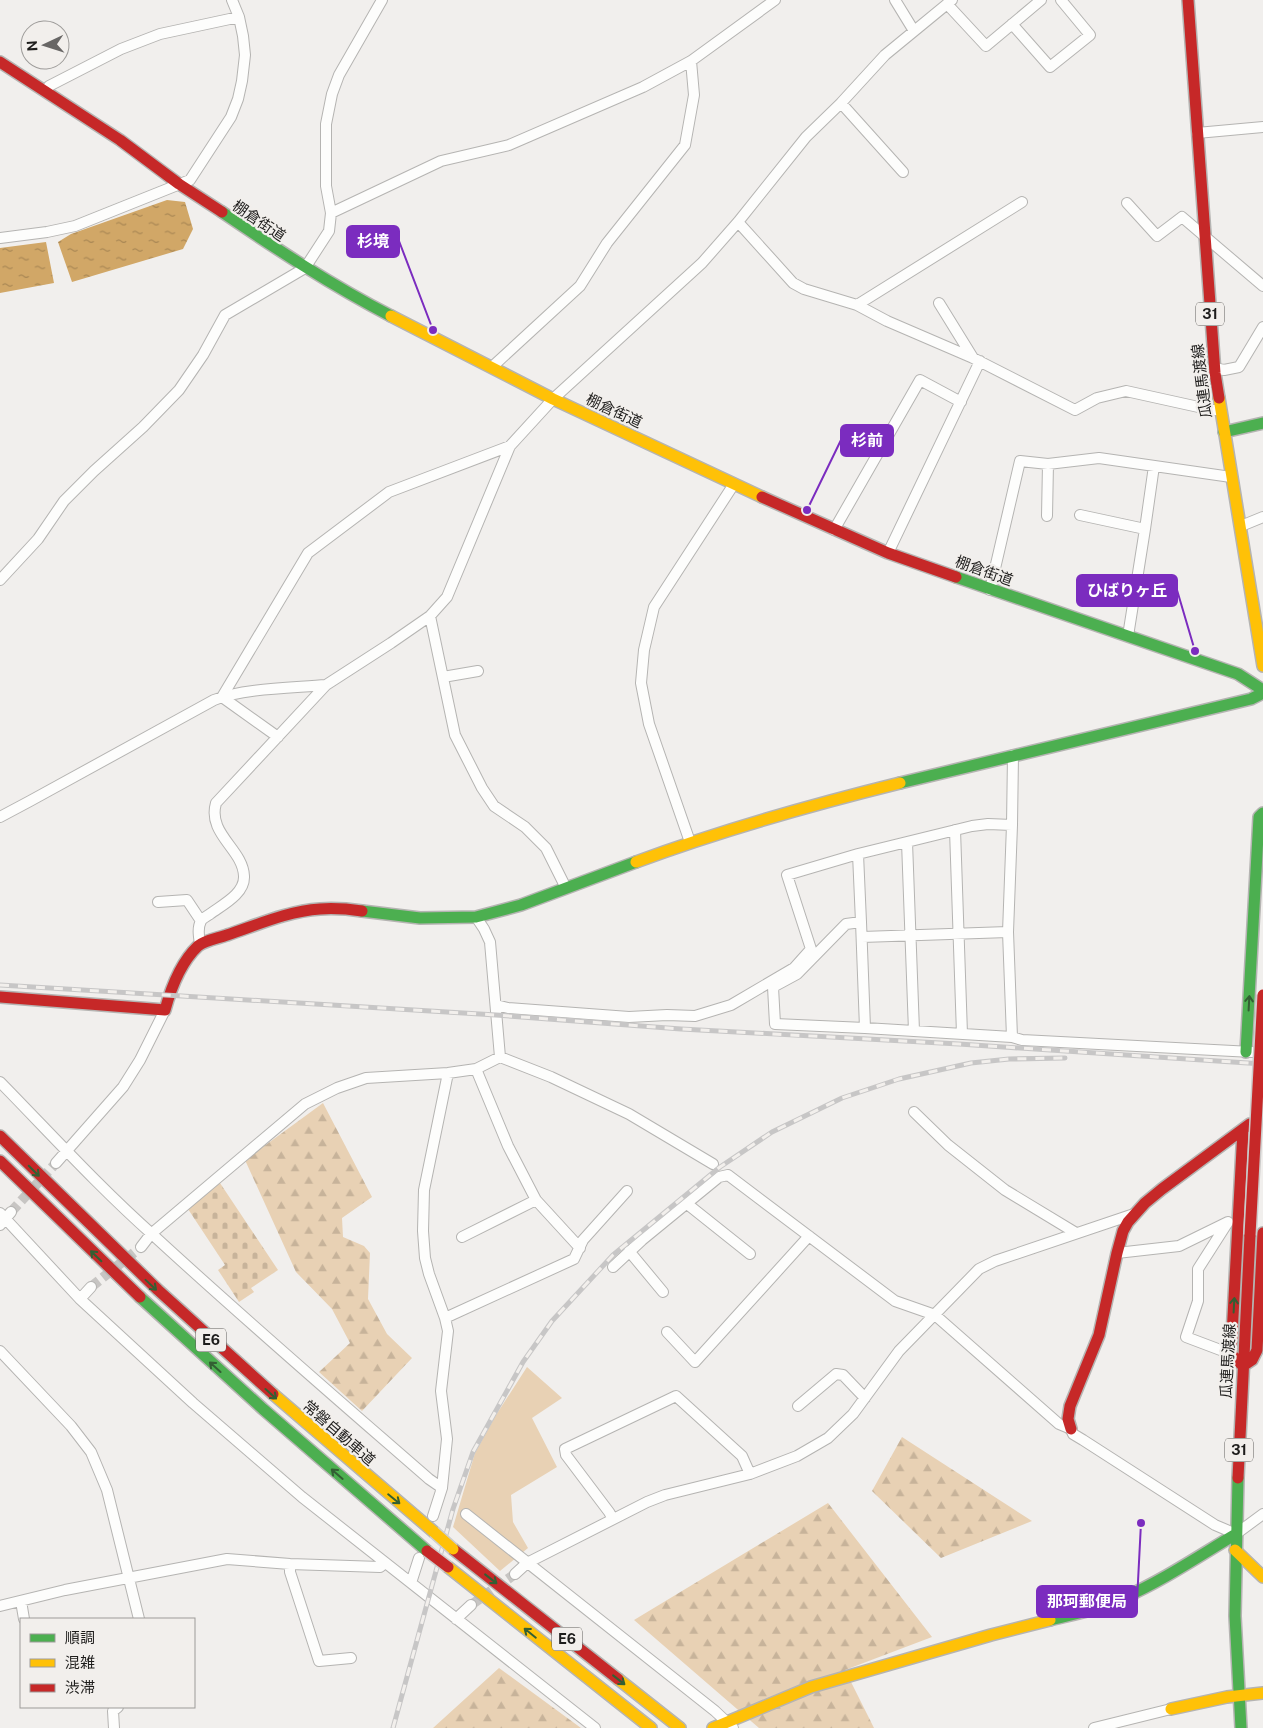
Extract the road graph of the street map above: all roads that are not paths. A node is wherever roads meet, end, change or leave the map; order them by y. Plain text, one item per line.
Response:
1 (232, 0) edge
2 (382, 0) edge
3 (775, 0) edge
4 (895, 0) edge
5 (1041, 0) edge
6 (1062, 0) edge
7 (1188, 0) edge
8 (950, 2) edge
9 (239, 17) junction
10 (1012, 24) junction
11 (914, 30) junction
12 (691, 61) junction
13 (0, 62) edge
14 (46, 92) junction
15 (841, 103) junction
16 (1263, 127) edge
17 (1197, 133) junction
18 (904, 172) dead end
19 (179, 184) junction
20 (1022, 202) dead end
21 (1127, 203) dead end
22 (331, 213) junction
23 (738, 222) junction
24 (0, 238) edge
25 (1204, 238) junction
26 (304, 268) junction
27 (1263, 286) edge
28 (939, 303) dead end
29 (857, 305) junction
30 (1263, 328) edge
31 (977, 360) junction
32 (492, 367) junction
33 (1215, 368) junction
34 (553, 399) junction
35 (961, 402) junction
36 (1220, 410) junction
37 (1263, 423) edge
38 (1224, 432) junction
39 (510, 446) junction
40 (1048, 464) junction
41 (1154, 466) junction
42 (1231, 477) junction
43 (734, 484) junction
44 (1080, 515) dead end
45 (1047, 516) dead end
46 (1263, 517) edge
47 (1241, 526) junction
48 (1146, 529) junction
49 (834, 530) junction
50 (888, 553) junction
51 (0, 580) edge
52 (990, 590) junction
53 (430, 616) junction
54 (1128, 636) junction
55 (1263, 666) edge
56 (478, 672) dead end
57 (443, 677) junction
58 (326, 684) junction
59 (1263, 691) edge
60 (222, 696) junction
61 (278, 737) junction
62 (1013, 755) junction
63 (1263, 813) edge
64 (0, 816) edge
65 (1012, 825) junction
66 (955, 830) junction
67 (690, 842) junction
68 (907, 842) junction
69 (858, 854) junction
70 (566, 888) junction
71 (158, 902) dead end
72 (476, 917) junction
73 (201, 921) junction
74 (861, 922) junction
75 (1008, 932) junction
76 (958, 934) junction
77 (910, 935) junction
78 (862, 936) junction
79 (200, 944) junction
80 (1263, 995) edge
81 (0, 997) edge
82 (496, 1005) junction
83 (165, 1010) junction
84 (865, 1028) junction
85 (914, 1031) junction
86 (962, 1034) junction
87 (1012, 1036) junction
88 (1246, 1052) junction
89 (1263, 1052) edge
90 (500, 1058) junction
91 (476, 1069) junction
92 (448, 1073) junction
93 (0, 1082) edge
94 (914, 1112) dead end
95 (1263, 1114) edge
96 (1243, 1130) junction
97 (0, 1136) edge
98 (67, 1151) junction
99 (0, 1161) edge
100 (56, 1163) tunnel mouth
101 (713, 1164) dead end
102 (627, 1191) dead end
103 (536, 1200) junction
104 (686, 1203) junction
105 (1239, 1213) junction
106 (1134, 1214) junction
107 (4, 1217) edge
108 (1228, 1222) junction
109 (1076, 1233) junction
110 (1263, 1233) edge
111 (151, 1234) junction
112 (809, 1236) junction
113 (462, 1237) dead end
114 (141, 1247) tunnel mouth
115 (580, 1248) junction
116 (629, 1252) junction
117 (1117, 1253) junction
118 (750, 1254) dead end
119 (613, 1267) dead end
120 (92, 1287) tunnel mouth
121 (663, 1292) dead end
122 (80, 1299) junction
123 (935, 1315) junction
124 (445, 1318) junction
125 (667, 1332) dead end
126 (0, 1351) edge
127 (1260, 1351) edge
128 (1232, 1354) junction
129 (1243, 1366) junction
130 (865, 1398) junction
131 (798, 1406) dead end
132 (1071, 1429) junction
133 (750, 1474) junction
134 (442, 1488) junction
135 (466, 1514) dead end
136 (433, 1516) dead end
137 (613, 1519) junction
138 (1261, 1520) edge
139 (1236, 1534) junction
140 (1235, 1550) junction
141 (423, 1555) junction
142 (385, 1563) junction
143 (527, 1563) junction
144 (290, 1564) junction
145 (515, 1574) tunnel mouth
146 (1263, 1577) edge
147 (128, 1578) junction
148 (411, 1583) junction
149 (21, 1601) junction
150 (471, 1605) tunnel mouth
151 (0, 1606) edge
152 (24, 1618) edge
153 (139, 1618) edge
154 (456, 1619) junction
155 (351, 1658) dead end
156 (1263, 1694) edge
157 (1239, 1696) junction
158 (117, 1708) edge
159 (1171, 1709) joint
160 (729, 1725) edge
161 (114, 1728) edge
162 (595, 1728) edge
163 (651, 1728) edge
164 (680, 1728) edge
165 (712, 1728) edge
166 (1094, 1728) edge
167 (1242, 1728) edge

1 - 9 street
2 - 22 street
3 - 12 street
4 - 11 street
5 - 10 street
6 - 10 street
7 - 17 main road, 瓜連馬渡線 / 31
8 - 10 street
8 - 11 street
9 - 14 street
9 - 19 street
11 - 15 street
12 - 22 street
12 - 32 street
13 - 14 main road, 棚倉街道
14 - 19 main road, 棚倉街道
15 - 18 street
15 - 23 street
16 - 17 street
17 - 25 main road, 瓜連馬渡線 / 31
19 - 24 street
19 - 26 main road, 棚倉街道
20 - 29 street
21 - 25 street
22 - 26 street
23 - 29 street
23 - 34 street
25 - 27 street
25 - 33 main road, 瓜連馬渡線 / 31
26 - 32 main road, 棚倉街道
26 - 51 street
28 - 31 street
29 - 31 street
30 - 33 street
31 - 35 street
31 - 36 street
32 - 34 main road, 棚倉街道
33 - 36 main road, 瓜連馬渡線 / 31
34 - 39 street
34 - 43 main road, 棚倉街道
35 - 49 street
35 - 50 street
36 - 38 main road, 瓜連馬渡線 / 31
37 - 38 main road
38 - 42 main road, 瓜連馬渡線 / 31
39 - 53 street
39 - 60 street
40 - 41 street
40 - 45 street
40 - 52 street
41 - 42 street
41 - 48 street
42 - 47 main road, 瓜連馬渡線 / 31
43 - 49 main road, 棚倉街道
43 - 67 street
44 - 48 street
46 - 47 street
47 - 55 main road, 瓜連馬渡線 / 31
48 - 54 street
49 - 50 main road, 棚倉街道
50 - 52 main road, 棚倉街道
52 - 54 main road, 棚倉街道
53 - 57 street
53 - 58 street
54 - 59 main road, 棚倉街道
56 - 57 street
57 - 70 street
58 - 60 street
58 - 61 street
59 - 62 main road
60 - 61 street
60 - 64 street
61 - 73 street
62 - 65 street
62 - 67 main road
88 -> 63 main road
65 - 66 street
65 - 75 street
66 - 68 street
66 - 76 street
67 - 70 main road
68 - 69 street
68 - 77 street
69 - 74 street
69 - 82 street
70 - 72 main road
71 - 73 street
72 - 79 main road
72 - 82 street
73 - 79 street
74 - 78 street
74 - 84 street
75 - 76 street
75 - 87 street
76 - 77 street
76 - 86 street
77 - 78 street
77 - 85 street
78 - 84 street
79 - 83 main road
80 - 129 main road, 瓜連馬渡線 / 31, bridge
81 - 83 main road
82 - 90 street
83 - 98 street
84 - 85 street
85 - 86 street
86 - 87 street
87 - 88 street
88 - 89 street
90 - 91 street
90 - 101 street
91 - 92 street
91 - 103 street
92 - 111 street
92 - 124 street
93 - 98 street
94 - 109 street
95 - 96 main road
96 - 105 main road
96 - 106 main road
97 -> 164 main road, 常磐自動車道 / E6, bridge
98 - 100 street
98 - 111 street
141 -> 99 main road, E6
102 - 115 street
103 - 113 street
103 - 115 street
104 - 112 street
104 - 116 street
104 - 118 street
105 - 108 street
128 -> 105 main road
106 - 109 street
106 - 117 main road
107 - 122 street
108 - 117 street
108 - 128 street
109 - 123 street
110 - 127 main road
111 - 114 street
111 - 134 street
112 - 123 street
112 - 125 street
115 - 124 street
116 - 119 street
116 - 121 street
117 - 132 main road
120 - 122 street
122 - 142 street
123 - 130 street
123 - 132 street
124 - 134 street
126 - 147 street
127 - 129 main road
128 - 129 main road
129 - 139 main road, 瓜連馬渡線 / 31
130 - 131 street
130 - 133 street
132 - 139 street
133 - 137 street
133 - 137 street
134 - 136 street
135 - 143 street
137 - 143 street
138 - 139 street
139 - 140 main road, 瓜連馬渡線 / 31
139 - 160 main road
140 - 146 main road
140 - 157 main road, 瓜連馬渡線 / 31
141 - 148 street
163 -> 141 main road, E6, bridge
142 - 144 street
142 - 148 street
143 - 145 street
143 - 160 street
144 - 147 street
144 - 155 street
147 - 149 street
147 - 153 street
148 - 154 street
149 - 151 street
149 - 152 street
150 - 154 street
154 - 162 street
156 - 157 main road
157 - 159 main road
157 - 167 main road, 瓜連馬渡線 / 31
158 - 161 street
159 - 166 street
160 - 165 main road

